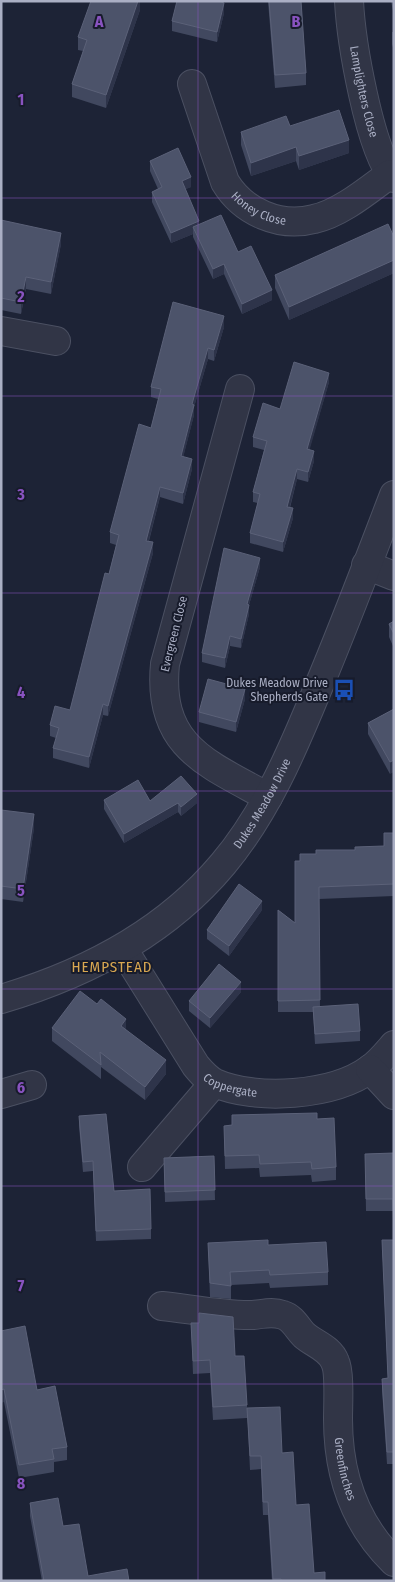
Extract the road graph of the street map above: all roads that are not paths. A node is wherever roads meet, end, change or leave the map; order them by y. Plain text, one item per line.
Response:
1 (349, 1) edge
2 (192, 84) dead end
3 (392, 176) edge
4 (1, 331) edge
5 (56, 341) dead end
6 (240, 390) dead end
7 (394, 495) edge
8 (366, 565) junction
9 (394, 576) edge
10 (268, 797) junction
11 (123, 949) junction
12 (1, 999) edge
13 (394, 1045) edge
14 (370, 1069) junction
15 (214, 1082) junction
16 (32, 1085) dead end
17 (1, 1094) edge
18 (394, 1094) edge
19 (142, 1167) dead end
20 (162, 1306) dead end
21 (394, 1562) edge

1 - 3 street, Lamplighters Close
2 - 3 street, Honey Close
4 - 5 street
6 - 10 street, Evergreen Close
7 - 8 street, Dukes Meadow Drive
8 - 9 street
8 - 10 street, Dukes Meadow Drive
10 - 11 street, Dukes Meadow Drive
11 - 12 street, Dukes Meadow Drive
11 - 15 street, Coppergate
13 - 14 street, Coppergate
14 - 15 street, Coppergate
14 - 18 street
15 - 19 street
16 - 17 street
20 - 21 street, Greenfinches

